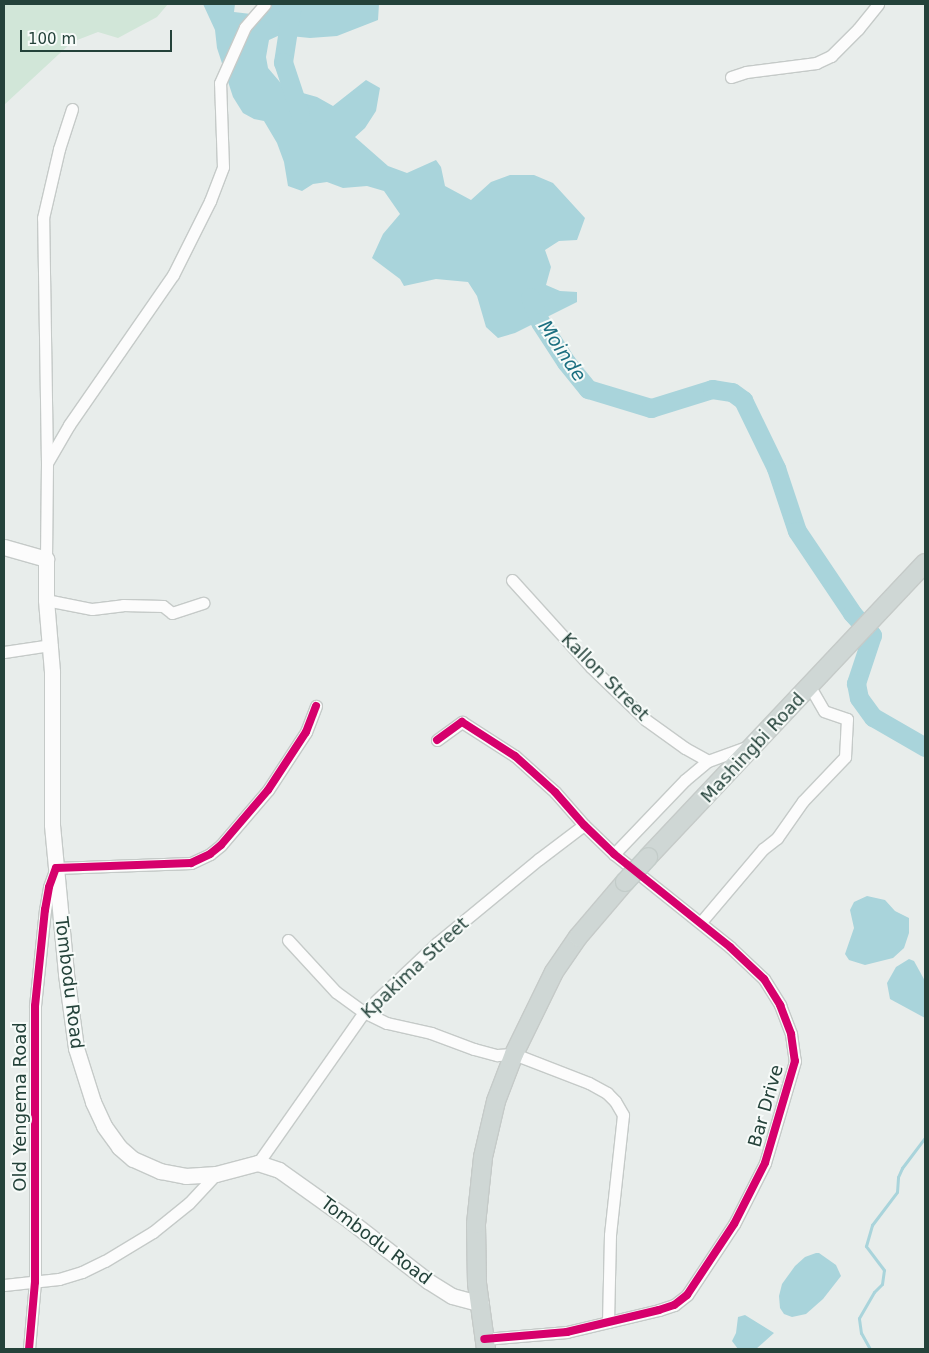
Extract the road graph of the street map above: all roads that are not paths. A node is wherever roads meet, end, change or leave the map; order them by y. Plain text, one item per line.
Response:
1 (265, 4) edge
2 (878, 4) edge
3 (731, 77) dead end
4 (72, 109) dead end
5 (47, 463) junction
6 (4, 547) edge
7 (46, 559) junction
8 (925, 562) edge
9 (512, 580) dead end
10 (46, 600) junction
11 (203, 603) dead end
12 (50, 646) junction
13 (4, 652) edge
14 (810, 687) junction
15 (316, 706) dead end
16 (437, 740) dead end
17 (754, 745) junction
18 (708, 761) junction
19 (584, 825) junction
20 (614, 854) junction
21 (56, 868) junction
22 (701, 922) junction
23 (288, 940) dead end
24 (364, 1012) junction
25 (514, 1054) junction
26 (258, 1163) junction
27 (216, 1174) junction
28 (35, 1282) junction
29 (4, 1285) edge
30 (481, 1304) junction
31 (608, 1322) junction
32 (485, 1344) edge
33 (29, 1349) edge

1 - 5 street
2 - 3 street
4 - 5 street
5 - 7 street
6 - 7 main road
7 - 10 main road, Tombodu Road
8 - 14 main road, Mashingbi Road
9 - 18 street, Kallon Street
10 - 11 street
10 - 12 main road, Tombodu Road
12 - 13 street
12 - 21 main road, Tombodu Road
14 - 17 main road, Mashingbi Road
14 - 22 street
15 - 21 street
16 - 19 street, Bar Drive
17 - 18 street
17 - 25 main road, Mashingbi Road, bridge
18 - 20 street
19 - 20 street, Bar Drive
19 - 24 street, Kpakima Street
20 - 22 street, Bar Drive
21 - 27 main road, Tombodu Road
21 - 28 street, Old Yengema Road
22 - 31 street, Bar Drive
23 - 24 street
24 - 25 street
24 - 26 street, Kpakima Street
25 - 30 main road
25 - 31 street
26 - 27 main road, Tombodu Road
26 - 30 main road, Tombodu Road
27 - 28 street
28 - 29 street
28 - 33 street, Old Yengema Road
30 - 32 main road
31 - 32 street, Bar Drive

